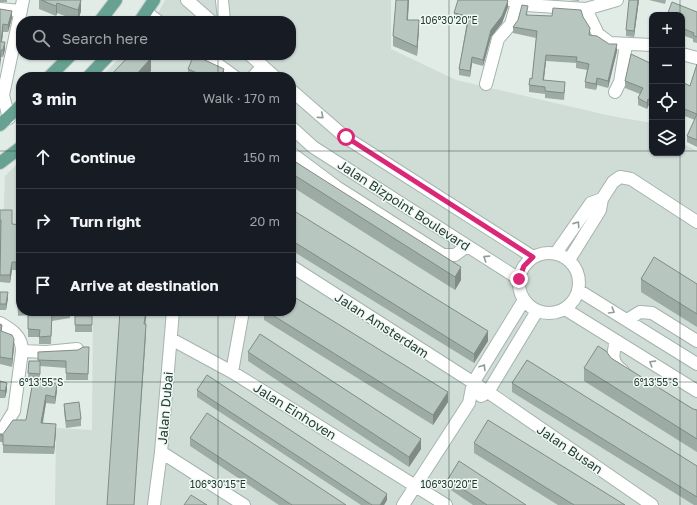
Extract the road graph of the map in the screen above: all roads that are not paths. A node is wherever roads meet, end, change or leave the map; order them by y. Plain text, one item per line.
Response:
1 (116, 0) edge
2 (154, 0) edge
3 (187, 0) edge
4 (222, 0) edge
5 (617, 0) edge
6 (513, 1) edge
7 (22, 6) edge
8 (0, 8) edge
9 (586, 9) junction
10 (20, 16) edge
11 (104, 16) edge
12 (144, 16) edge
13 (205, 16) edge
14 (224, 16) edge
15 (16, 34) edge
16 (626, 44) junction
17 (649, 45) edge
18 (685, 55) edge
19 (697, 58) edge
20 (66, 60) edge
21 (104, 60) edge
22 (212, 60) edge
23 (256, 60) edge
24 (263, 66) junction
25 (55, 72) edge
26 (93, 72) edge
27 (228, 72) edge
28 (258, 72) edge
29 (270, 72) edge
30 (486, 84) dead end
31 (615, 92) dead end
32 (296, 94) edge
33 (16, 111) edge
34 (5, 121) edge
35 (296, 132) edge
36 (16, 151) edge
37 (296, 157) edge
38 (0, 163) edge
39 (602, 199) junction
40 (697, 222) edge
41 (467, 246) junction
42 (556, 253) junction
43 (533, 257) junction
44 (569, 260) junction
45 (296, 269) edge
46 (519, 279) junction
47 (578, 290) junction
48 (524, 300) junction
49 (564, 309) junction
50 (537, 310) junction
51 (173, 316) edge
52 (242, 316) edge
53 (627, 320) junction
54 (0, 322) edge
55 (171, 339) junction
56 (616, 341) junction
57 (697, 341) edge
58 (77, 349) edge
59 (22, 351) junction
60 (697, 364) edge
61 (232, 372) junction
62 (633, 377) edge
63 (473, 383) junction
64 (697, 391) edge
65 (488, 392) junction
66 (469, 403) junction
67 (1, 430) edge
68 (161, 452) junction
69 (416, 485) junction
70 (154, 505) edge
71 (244, 505) edge
72 (403, 505) edge
73 (446, 505) edge
74 (652, 505) edge

1 - 11 main road
2 - 12 main road
3 - 13 street
4 - 14 street
5 - 9 street
6 - 9 street
6 - 30 street
7 - 8 street
7 - 10 street
9 - 16 street
15 - 34 street
16 - 17 street
16 - 31 street
18 - 19 street
20 - 25 main road
21 - 26 main road
22 - 27 street
23 - 24 street
24 - 28 street
24 - 29 street
32 -> 43 street, Jalan Bizpoint Boulevard
33 - 34 main road
35 - 41 street, Jalan Bizpoint Boulevard
36 - 38 main road
37 - 41 street
39 - 40 street
42 -> 39 street
39 - 44 street
46 -> 41 street, Jalan Bizpoint Boulevard
42 - 43 street
42 - 44 street
43 - 46 street
44 - 47 street
45 - 63 street, Jalan Amsterdam
46 - 48 street
47 - 49 street
47 -> 53 street
48 - 50 street
63 -> 48 street
49 - 50 street
49 - 56 street
50 - 65 street
51 - 55 street, Jalan Dubai
52 - 61 street
53 - 57 street
53 - 60 street
54 - 59 street
55 - 61 street, Jalan Einhoven
55 - 68 street, Jalan Dubai
56 - 62 street
64 -> 56 street
58 - 59 street
59 - 67 street
61 - 69 street, Jalan Einhoven
63 - 65 street, Jalan Amsterdam
63 - 66 street
65 - 66 street
65 - 74 street, Jalan Busan
66 - 69 street
68 - 70 street, Jalan Dubai
68 - 71 street
69 - 72 street
69 - 73 street, Jalan Einhoven

